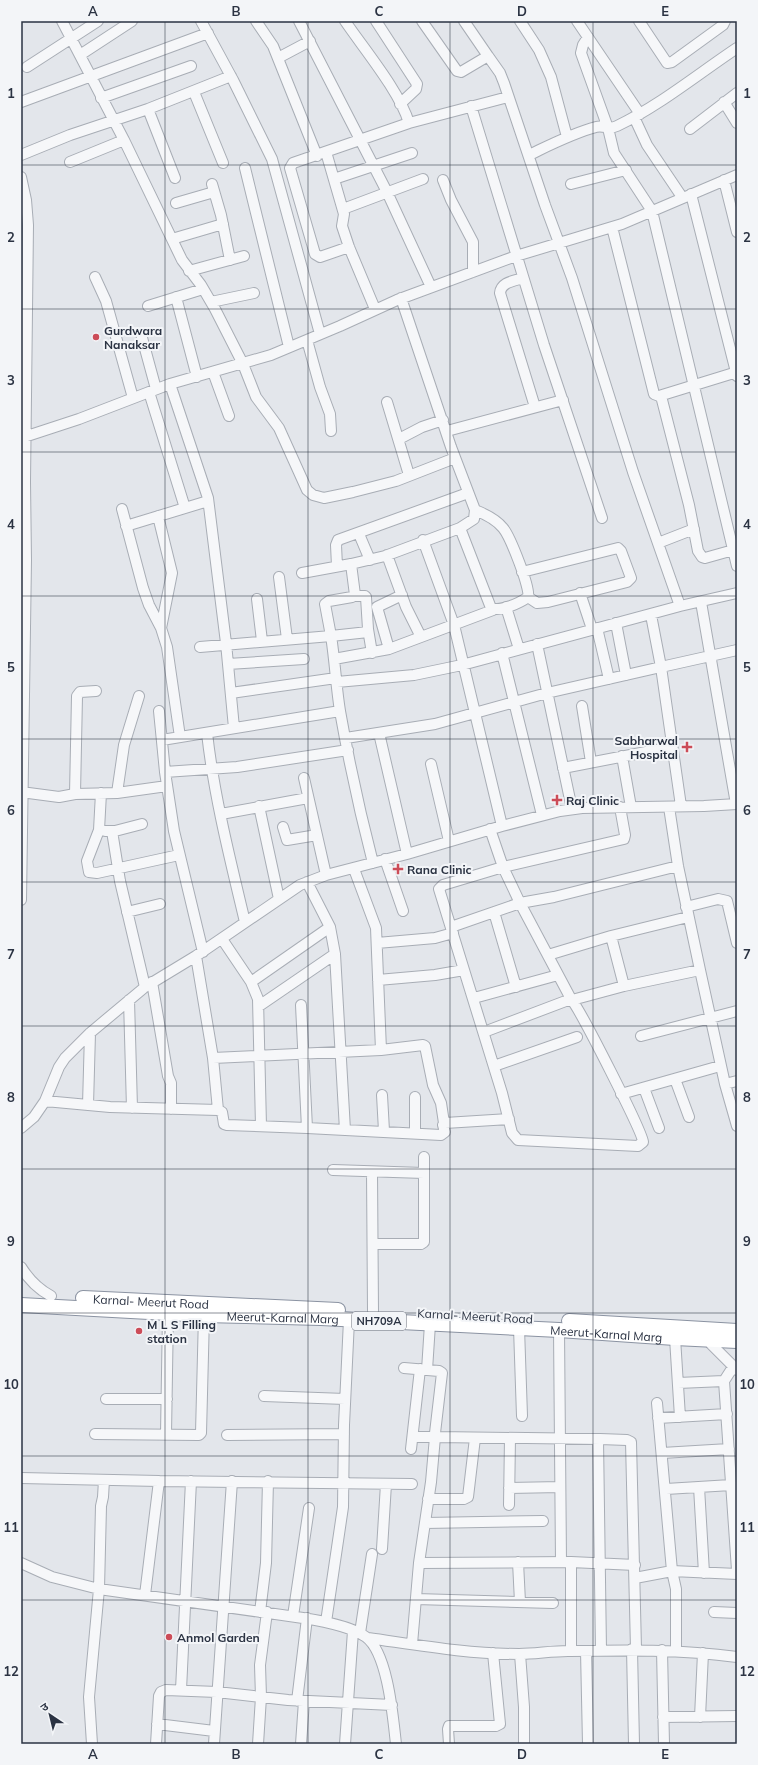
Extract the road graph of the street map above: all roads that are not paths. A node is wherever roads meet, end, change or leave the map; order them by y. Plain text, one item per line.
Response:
1 (62, 21) edge
2 (98, 21) edge
3 (132, 21) edge
4 (201, 21) edge
5 (256, 21) edge
6 (299, 21) edge
7 (345, 21) edge
8 (376, 21) edge
9 (422, 21) edge
10 (464, 21) edge
11 (520, 21) edge
12 (639, 21) edge
13 (725, 21) edge
14 (579, 22) edge
15 (208, 33) junction
16 (588, 37) junction
17 (72, 39) junction
18 (310, 41) junction
19 (737, 48) edge
20 (80, 55) junction
21 (488, 56) junction
22 (278, 58) junction
23 (191, 66) dead end
24 (27, 67) dead end
25 (91, 76) junction
26 (231, 76) junction
27 (194, 92) junction
28 (737, 93) edge
29 (508, 97) junction
30 (101, 98) junction
31 (21, 102) edge
32 (724, 102) junction
33 (400, 104) junction
34 (472, 106) junction
35 (148, 109) junction
36 (637, 116) junction
37 (112, 120) junction
38 (409, 123) junction
39 (737, 123) edge
40 (608, 128) junction
41 (690, 129) dead end
42 (567, 138) junction
43 (124, 140) junction
44 (361, 140) junction
45 (412, 153) dead end
46 (322, 154) junction
47 (21, 155) edge
48 (528, 155) junction
49 (70, 162) dead end
50 (222, 163) dead end
51 (373, 165) junction
52 (245, 168) dead end
53 (626, 170) junction
54 (737, 175) edge
55 (21, 177) edge
56 (175, 178) dead end
57 (334, 179) junction
58 (423, 179) dead end
59 (443, 180) dead end
60 (724, 180) junction
61 (572, 184) dead end
62 (387, 192) junction
63 (687, 196) junction
64 (176, 203) dead end
65 (343, 209) junction
66 (652, 211) junction
67 (24, 218) edge
68 (223, 224) junction
69 (612, 227) junction
70 (737, 232) edge
71 (172, 239) junction
72 (558, 243) junction
73 (349, 246) junction
74 (244, 256) dead end
75 (516, 256) junction
76 (230, 260) junction
77 (189, 271) junction
78 (472, 272) junction
79 (95, 277) dead end
80 (523, 278) junction
81 (431, 287) junction
82 (203, 288) junction
83 (254, 293) dead end
84 (176, 297) junction
85 (401, 298) junction
86 (211, 302) junction
87 (148, 306) dead end
88 (375, 309) junction
89 (141, 334) dead end
90 (320, 334) junction
91 (307, 340) junction
92 (289, 347) junction
93 (243, 364) junction
94 (213, 372) junction
95 (737, 374) edge
96 (196, 377) junction
97 (170, 384) junction
98 (693, 385) junction
99 (153, 390) junction
100 (661, 396) junction
101 (133, 398) junction
102 (563, 400) junction
103 (387, 402) dead end
104 (535, 407) junction
105 (229, 416) dead end
106 (443, 420) junction
107 (331, 431) dead end
108 (446, 431) junction
109 (23, 438) edge
110 (399, 439) junction
111 (455, 458) junction
112 (409, 475) junction
113 (468, 493) junction
114 (208, 501) junction
115 (185, 508) junction
116 (122, 509) dead end
117 (475, 510) junction
118 (158, 516) junction
119 (602, 518) dead end
120 (126, 526) junction
121 (460, 528) junction
122 (694, 528) junction
123 (359, 534) junction
124 (423, 540) junction
125 (658, 543) junction
126 (735, 550) edge
127 (387, 555) junction
128 (24, 560) edge
129 (370, 560) junction
130 (351, 564) junction
131 (337, 566) junction
132 (737, 566) edge
133 (522, 572) junction
134 (302, 573) dead end
135 (279, 577) dead end
136 (580, 593) junction
137 (737, 594) edge
138 (402, 595) junction
139 (354, 596) junction
140 (528, 597) junction
141 (257, 599) dead end
142 (701, 602) junction
143 (680, 606) junction
144 (506, 607) junction
145 (493, 610) junction
146 (651, 614) junction
147 (616, 623) junction
148 (454, 625) junction
149 (161, 628) junction
150 (595, 629) junction
151 (368, 632) junction
152 (331, 636) junction
153 (421, 637) junction
154 (287, 639) junction
155 (262, 641) junction
156 (226, 644) junction
157 (537, 644) junction
158 (200, 647) dead end
159 (389, 649) junction
160 (519, 649) junction
161 (737, 650) edge
162 (372, 653) junction
163 (502, 653) junction
164 (711, 656) junction
165 (304, 659) dead end
166 (334, 659) junction
167 (228, 664) junction
168 (462, 665) junction
169 (661, 667) junction
170 (626, 675) junction
171 (609, 679) junction
172 (336, 680) junction
173 (96, 690) dead end
174 (547, 693) junction
175 (231, 694) junction
176 (139, 696) dead end
177 (515, 703) junction
178 (582, 706) dead end
179 (159, 711) dead end
180 (340, 711) junction
181 (475, 714) junction
182 (234, 728) junction
183 (207, 733) junction
184 (379, 733) junction
185 (180, 737) junction
186 (346, 738) junction
187 (162, 740) junction
188 (672, 747) junction
189 (348, 750) junction
190 (622, 756) junction
191 (591, 762) junction
192 (431, 764) dead end
193 (563, 768) junction
194 (211, 770) junction
195 (165, 772) junction
196 (304, 778) dead end
197 (167, 786) junction
198 (22, 792) edge
199 (101, 793) junction
200 (117, 793) junction
201 (75, 794) junction
202 (308, 798) junction
203 (736, 804) edge
204 (259, 806) junction
205 (669, 806) junction
206 (681, 806) junction
207 (620, 807) junction
208 (630, 807) junction
209 (572, 809) junction
210 (221, 814) junction
211 (542, 815) junction
212 (142, 824) dead end
213 (502, 826) junction
214 (283, 828) dead end
215 (490, 829) junction
216 (99, 830) junction
217 (112, 831) junction
218 (317, 835) junction
219 (449, 841) junction
220 (407, 854) junction
221 (179, 855) junction
222 (385, 859) junction
223 (373, 863) junction
224 (678, 866) junction
225 (118, 867) junction
226 (503, 867) junction
227 (354, 869) junction
228 (326, 875) junction
229 (307, 882) junction
230 (279, 899) junction
231 (21, 900) edge
232 (520, 903) junction
233 (160, 904) dead end
234 (686, 907) junction
235 (403, 911) dead end
236 (127, 912) junction
237 (494, 912) junction
238 (688, 917) junction
239 (245, 922) junction
240 (330, 927) junction
241 (452, 930) junction
242 (611, 936) junction
243 (222, 938) junction
244 (377, 943) junction
245 (737, 943) edge
246 (199, 954) junction
247 (335, 954) junction
248 (548, 955) junction
249 (464, 970) junction
250 (700, 970) junction
251 (558, 975) junction
252 (378, 980) junction
253 (251, 982) junction
254 (148, 985) junction
255 (516, 986) junction
256 (624, 986) junction
257 (474, 998) junction
258 (129, 1000) junction
259 (572, 1000) junction
260 (301, 1005) dead end
261 (259, 1006) junction
262 (737, 1011) edge
263 (710, 1019) junction
264 (484, 1032) junction
265 (90, 1033) junction
266 (641, 1036) dead end
267 (577, 1037) dead end
268 (381, 1050) junction
269 (341, 1051) junction
270 (304, 1054) junction
271 (260, 1056) junction
272 (213, 1058) junction
273 (494, 1066) junction
274 (720, 1066) junction
275 (675, 1079) junction
276 (737, 1081) edge
277 (725, 1084) junction
278 (644, 1088) junction
279 (622, 1094) junction
280 (382, 1095) dead end
281 (415, 1097) dead end
282 (45, 1101) junction
283 (88, 1105) junction
284 (132, 1108) junction
285 (171, 1109) junction
286 (218, 1110) junction
287 (688, 1117) dead end
288 (509, 1119) junction
289 (444, 1124) junction
290 (261, 1126) junction
291 (737, 1126) edge
292 (21, 1128) edge
293 (307, 1128) junction
294 (659, 1128) dead end
295 (345, 1130) junction
296 (384, 1131) junction
297 (415, 1133) junction
298 (424, 1157) dead end
299 (333, 1170) dead end
300 (372, 1172) junction
301 (424, 1173) junction
302 (373, 1244) junction
303 (21, 1267) edge
304 (21, 1295) edge
305 (51, 1296) junction
306 (21, 1304) edge
307 (374, 1311) junction
308 (168, 1312) junction
309 (204, 1315) junction
310 (349, 1320) junction
311 (430, 1324) junction
312 (519, 1328) junction
313 (560, 1330) junction
314 (737, 1331) edge
315 (710, 1335) junction
316 (675, 1338) junction
317 (737, 1341) edge
318 (404, 1368) dead end
319 (735, 1368) edge
320 (423, 1370) junction
321 (724, 1381) junction
322 (678, 1383) junction
323 (264, 1396) dead end
324 (106, 1399) dead end
325 (167, 1399) junction
326 (345, 1399) junction
327 (657, 1403) dead end
328 (727, 1414) junction
329 (522, 1416) dead end
330 (680, 1417) junction
331 (658, 1418) junction
332 (95, 1434) dead end
333 (166, 1434) junction
334 (344, 1434) junction
335 (227, 1435) dead end
336 (412, 1437) junction
337 (436, 1438) junction
338 (475, 1438) junction
339 (510, 1438) junction
340 (560, 1438) junction
341 (598, 1439) junction
342 (729, 1449) junction
343 (411, 1450) dead end
344 (662, 1453) junction
345 (21, 1478) edge
346 (104, 1480) junction
347 (159, 1481) junction
348 (191, 1481) junction
349 (232, 1481) junction
350 (268, 1481) junction
351 (343, 1483) junction
352 (386, 1484) junction
353 (412, 1484) dead end
354 (730, 1486) junction
355 (560, 1487) junction
356 (699, 1487) junction
357 (509, 1488) junction
358 (666, 1489) junction
359 (428, 1499) junction
360 (509, 1505) dead end
361 (309, 1508) dead end
362 (543, 1521) dead end
363 (425, 1523) junction
364 (382, 1549) dead end
365 (372, 1554) dead end
366 (518, 1562) junction
367 (561, 1562) junction
368 (571, 1562) junction
369 (21, 1563) edge
370 (419, 1563) junction
371 (600, 1563) junction
372 (635, 1565) junction
373 (737, 1570) edge
374 (672, 1571) junction
375 (704, 1573) junction
376 (737, 1574) edge
377 (635, 1578) junction
378 (99, 1589) junction
379 (145, 1595) junction
380 (416, 1599) junction
381 (186, 1601) junction
382 (520, 1602) junction
383 (553, 1603) dead end
384 (223, 1606) junction
385 (263, 1612) junction
386 (714, 1612) dead end
387 (737, 1613) edge
388 (293, 1616) junction
389 (308, 1618) junction
390 (326, 1622) junction
391 (360, 1634) junction
392 (412, 1644) junction
393 (634, 1649) junction
394 (601, 1650) junction
395 (662, 1650) junction
396 (676, 1650) junction
397 (571, 1651) junction
398 (586, 1651) junction
399 (493, 1653) junction
400 (703, 1653) junction
401 (520, 1654) junction
402 (737, 1658) edge
403 (181, 1690) junction
404 (217, 1692) junction
405 (260, 1697) junction
406 (300, 1701) junction
407 (348, 1704) junction
408 (392, 1704) junction
409 (737, 1716) edge
410 (664, 1717) junction
411 (700, 1717) junction
412 (157, 1724) junction
413 (214, 1731) junction
414 (92, 1744) edge
415 (156, 1744) edge
416 (214, 1744) edge
417 (258, 1744) edge
418 (301, 1744) edge
419 (345, 1744) edge
420 (396, 1744) edge
421 (449, 1744) edge
422 (524, 1744) edge
423 (588, 1744) edge
424 (634, 1744) edge
425 (664, 1744) edge

1 - 17 street
2 - 17 street
3 - 20 street
4 - 15 street
5 - 22 street
6 - 18 street
7 - 33 street
8 - 33 street
9 - 21 street
10 - 21 street
11 - 42 street
12 - 13 street
14 - 16 street
15 - 25 street
15 - 26 street
16 - 36 street
16 - 40 street
17 - 20 street
17 - 24 street
18 - 22 street
18 - 44 street
19 - 36 street
20 - 25 street
21 - 29 street
22 - 46 street
23 - 30 street
25 - 30 street
25 - 31 street
26 - 27 street
26 - 90 street
27 - 35 street
27 - 50 street
28 - 32 street
29 - 34 street
29 - 48 street
30 - 37 street
32 - 39 street
32 - 41 street
33 - 38 street
34 - 38 street
34 - 75 street
35 - 37 street
35 - 56 street
36 - 40 street
36 - 63 street
37 - 43 street
37 - 47 street
38 - 44 street
40 - 42 street
40 - 53 street
42 - 48 street
43 - 49 street
43 - 71 street
44 - 46 street
44 - 51 street
45 - 51 street
46 - 57 street
46 - 73 street
48 - 72 street
51 - 57 street
51 - 62 street
52 - 92 street
53 - 61 street
53 - 66 street
54 - 60 street
55 - 67 street
57 - 65 street
58 - 62 street
59 - 78 street
60 - 63 street
60 - 70 street
62 - 65 street
62 - 81 street
63 - 66 street
63 - 95 street
64 - 68 street
65 - 73 street
66 - 69 street
66 - 98 street
67 - 109 street
68 - 71 street
68 - 76 street
69 - 72 street
69 - 100 street
71 - 77 street
72 - 75 street
72 - 125 street
73 - 88 street
74 - 76 street
75 - 78 street
75 - 80 street
76 - 77 street
77 - 82 street
78 - 81 street
79 - 101 street
80 - 102 street
80 - 104 street
81 - 85 street
82 - 84 street
82 - 86 street
83 - 86 street
84 - 87 street
84 - 96 street
85 - 88 street
85 - 106 street
86 - 93 street
88 - 90 street
89 - 99 street
90 - 91 street
91 - 92 street
91 - 107 street
92 - 93 street
93 - 94 street
93 - 112 street
94 - 96 street
94 - 105 street
95 - 98 street
96 - 97 street
97 - 99 street
97 - 114 street
98 - 100 street
98 - 126 street
99 - 101 street
99 - 115 street
100 - 122 street
101 - 109 street
102 - 104 street
102 - 119 street
103 - 110 street
104 - 108 street
106 - 108 street
106 - 110 street
108 - 111 street
109 - 128 street
110 - 112 street
111 - 112 street
111 - 113 street
113 - 117 street
113 - 123 street
114 - 115 street
114 - 156 street
115 - 118 street
116 - 120 street
117 - 121 street
117 - 133 street
118 - 120 street
118 - 149 street
120 - 149 street
121 - 124 street
121 - 145 street
122 - 125 street
122 - 126 street
123 - 129 street
123 - 131 street
124 - 127 street
124 - 148 street
125 - 143 street
126 - 132 street
127 - 129 street
127 - 138 street
128 - 198 street
129 - 130 street
130 - 131 street
130 - 139 street
131 - 134 street
133 - 136 street
133 - 140 street
135 - 154 street
136 - 140 street
136 - 150 street
137 - 142 street
138 - 153 street
138 - 159 street
139 - 151 street
139 - 152 street
140 - 144 street
141 - 155 street
142 - 143 street
142 - 164 street
143 - 146 street
144 - 145 street
144 - 160 street
145 - 148 street
146 - 147 street
146 - 169 street
147 - 150 street
147 - 170 street
148 - 153 street
148 - 168 street
149 - 185 street
150 - 157 street
150 - 171 street
151 - 152 street
151 - 162 street
152 - 154 street
152 - 166 street
153 - 159 street
154 - 155 street
155 - 156 street
156 - 158 street
156 - 167 street
157 - 160 street
157 - 174 street
159 - 162 street
160 - 163 street
161 - 164 street
162 - 166 street
163 - 168 street
163 - 177 street
164 - 169 street
164 - 203 street
165 - 167 street
166 - 172 street
167 - 175 street
168 - 172 street
168 - 181 street
169 - 170 street
169 - 188 street
170 - 171 street
171 - 174 street
172 - 175 street
172 - 180 street
173 - 201 street
174 - 177 street
174 - 193 street
175 - 182 street
176 - 200 street
177 - 181 street
177 - 211 street
178 - 191 street
179 - 187 street
180 - 182 street
180 - 186 street
181 - 184 street
181 - 213 street
182 - 183 street
183 - 185 street
183 - 194 street
184 - 186 street
184 - 220 street
185 - 187 street
186 - 189 street
187 - 195 street
188 - 190 street
188 - 206 street
189 - 194 street
189 - 223 street
190 - 191 street
190 - 208 street
191 - 193 street
192 - 219 street
193 - 209 street
194 - 195 street
194 - 210 street
195 - 197 street
196 - 202 street
197 - 200 street
197 - 221 street
198 - 201 street
198 - 231 street
199 - 200 street
199 - 201 street
199 - 216 street
202 - 204 street
202 - 218 street
203 - 206 street
204 - 210 street
204 - 230 street
205 - 206 street
205 - 208 street
205 - 224 street
207 - 208 street
207 - 209 street
207 - 226 street
209 - 211 street
210 - 239 street
211 - 213 street
212 - 217 street
213 - 215 street
214 - 218 street
215 - 219 street
215 - 226 street
216 - 217 street
216 - 225 street
217 - 225 street
218 - 228 street
219 - 220 street
220 - 222 street
221 - 225 street
221 - 246 street
222 - 223 street
222 - 235 street
223 - 227 street
224 - 232 street
224 - 234 street
225 - 236 street
226 - 232 street
226 - 241 street
227 - 228 street
227 - 244 street
228 - 229 street
229 - 230 street
229 - 240 street
230 - 239 street
232 - 237 street
232 - 248 street
233 - 236 street
234 - 238 street
234 - 245 street
236 - 254 street
237 - 241 street
237 - 255 street
238 - 242 street
238 - 250 street
239 - 243 street
240 - 247 street
240 - 253 street
241 - 244 street
241 - 249 street
242 - 248 street
242 - 256 street
243 - 246 street
243 - 253 street
244 - 252 street
246 - 254 street
246 - 272 street
247 - 261 street
247 - 269 street
248 - 251 street
249 - 252 street
249 - 257 street
250 - 256 street
250 - 263 street
251 - 255 street
251 - 259 street
252 - 268 street
253 - 261 street
254 - 258 street
254 - 285 street
255 - 257 street
256 - 259 street
257 - 264 street
258 - 265 street
258 - 284 street
259 - 264 street
259 - 279 street
260 - 270 street
261 - 271 street
262 - 263 street
263 - 266 street
263 - 274 street
264 - 273 street
265 - 282 street
265 - 283 street
267 - 273 street
268 - 269 street
268 - 289 street
269 - 270 street
269 - 295 street
270 - 271 street
270 - 293 street
271 - 272 street
271 - 290 street
272 - 286 street
273 - 288 street
274 - 275 street
274 - 277 street
275 - 278 street
275 - 287 street
276 - 277 street
277 - 291 street
278 - 279 street
278 - 294 street
279 - 288 street
280 - 296 street
281 - 297 street
282 - 283 street
282 - 292 street
283 - 284 street
284 - 285 street
285 - 286 street
286 - 290 street
288 - 289 street
289 - 297 street
290 - 293 street
293 - 295 street
295 - 296 street
296 - 297 street
298 - 301 street
299 - 300 street
300 - 301 street
300 - 302 street
301 - 302 street
302 - 307 street
303 - 305 street
304 - 305 highway, Karnal- Meerut Road / NH709A
305 - 307 highway, Karnal- Meerut Road / NH709A
306 - 308 highway, Meerut-Karnal Marg / NH709A
307 - 315 highway, Karnal- Meerut Road / NH709A
308 - 309 highway, Meerut-Karnal Marg / NH709A
308 - 325 street
309 - 310 highway, Meerut-Karnal Marg / NH709A
309 - 333 street
310 - 311 highway, Meerut-Karnal Marg / NH709A
310 - 326 street
311 - 312 highway, Meerut-Karnal Marg / NH709A
311 - 320 street
312 - 313 highway, Meerut-Karnal Marg / NH709A
312 - 329 street
313 - 316 highway, Meerut-Karnal Marg / NH709A
313 - 340 street
314 - 315 highway, Karnal- Meerut Road / NH709A
315 - 316 highway, Meerut-Karnal Marg / NH709A
315 - 317 highway, Meerut-Karnal Marg / NH709A
315 - 319 street
316 - 322 street
318 - 320 street
319 - 321 street
320 - 336 street
320 - 337 street
321 - 322 street
321 - 328 street
322 - 330 street
323 - 326 street
324 - 325 street
325 - 333 street
326 - 334 street
327 - 331 street
328 - 330 street
328 - 342 street
330 - 331 street
331 - 344 street
332 - 333 street
334 - 335 street
334 - 351 street
336 - 337 street
336 - 343 street
337 - 338 street
337 - 359 street
338 - 339 street
338 - 359 street
339 - 340 street
339 - 357 street
340 - 341 street
340 - 355 street
341 - 371 street
341 - 372 street
342 - 344 street
342 - 354 street
344 - 358 street
345 - 346 street
346 - 347 street
346 - 378 street
347 - 348 street
347 - 379 street
348 - 349 street
348 - 381 street
349 - 350 street
349 - 384 street
350 - 351 street
350 - 385 street
351 - 352 street
351 - 390 street
352 - 353 street
352 - 364 street
354 - 356 street
354 - 373 street
355 - 357 street
355 - 367 street
356 - 358 street
356 - 375 street
357 - 360 street
358 - 374 street
359 - 363 street
361 - 388 street
362 - 363 street
363 - 370 street
365 - 391 street
366 - 367 street
366 - 370 street
366 - 382 street
367 - 368 street
368 - 371 street
368 - 397 street
369 - 378 street
370 - 380 street
371 - 372 street
371 - 394 street
372 - 377 street
374 - 375 street
374 - 377 street
374 - 396 street
375 - 376 street
377 - 393 street
378 - 379 street
378 - 414 street
379 - 381 street
380 - 382 street
380 - 392 street
381 - 384 street
381 - 403 street
382 - 383 street
384 - 385 street
384 - 404 street
385 - 388 street
385 - 405 street
386 - 387 street
388 - 389 street
389 - 390 street
389 - 406 street
390 - 391 street
391 - 392 street
391 - 407 street
391 - 408 street
392 - 399 street
393 - 394 street
393 - 395 street
393 - 424 street
394 - 398 street
395 - 396 street
395 - 410 street
396 - 400 street
397 - 398 street
397 - 401 street
398 - 423 street
399 - 401 street
399 - 421 street
400 - 402 street
400 - 411 street
401 - 422 street
403 - 404 street
403 - 412 street
404 - 405 street
404 - 413 street
405 - 406 street
405 - 417 street
406 - 407 street
406 - 418 street
407 - 408 street
407 - 419 street
408 - 420 street
409 - 411 street
410 - 411 street
410 - 425 street
412 - 413 street
412 - 415 street
413 - 416 street

